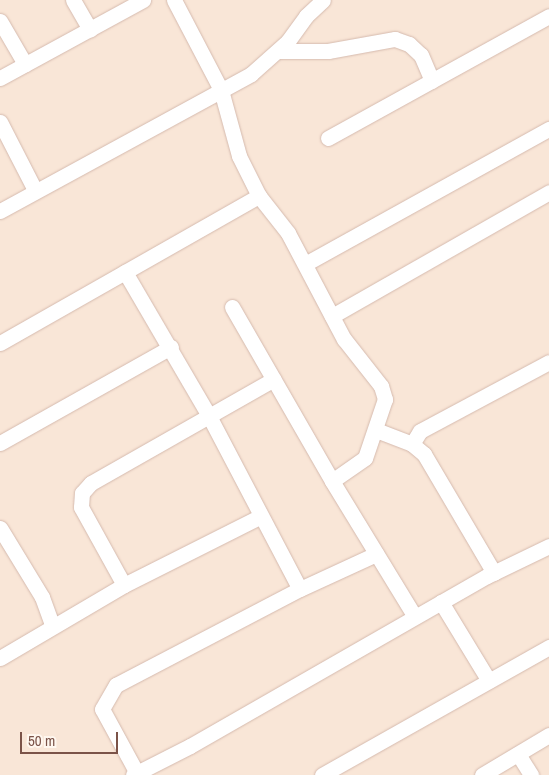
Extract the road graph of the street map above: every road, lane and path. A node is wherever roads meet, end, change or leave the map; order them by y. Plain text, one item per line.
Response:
1 (73, 0) edge
2 (143, 0) edge
3 (174, 0) edge
4 (323, 0) edge
5 (549, 16) edge
6 (0, 21) edge
7 (90, 29) junction
8 (278, 51) junction
9 (25, 64) junction
10 (0, 78) edge
11 (432, 81) junction
12 (221, 90) junction
13 (0, 122) edge
14 (549, 129) edge
15 (328, 138) dead end
16 (35, 190) junction
17 (549, 192) edge
18 (258, 196) junction
19 (0, 211) edge
20 (305, 264) junction
21 (124, 272) junction
22 (232, 307) dead end
23 (332, 316) junction
24 (0, 344) edge
25 (170, 347) junction
26 (549, 362) edge
27 (274, 379) junction
28 (209, 416) junction
29 (376, 430) junction
30 (0, 443) edge
31 (412, 444) junction
32 (332, 481) junction
33 (261, 516) junction
34 (0, 528) edge
35 (549, 546) edge
36 (376, 554) junction
37 (494, 572) junction
38 (124, 585) junction
39 (300, 589) junction
40 (442, 602) junction
41 (415, 617) junction
42 (52, 626) junction
43 (549, 647) edge
44 (0, 658) edge
45 (489, 681) junction
46 (549, 735) edge
47 (518, 754) junction
48 (136, 774) edge
49 (322, 775) edge
50 (482, 775) edge
51 (530, 775) edge

1 - 7 street
2 - 7 street
3 - 12 street
4 - 8 street
5 - 11 street
6 - 9 street
7 - 9 street
8 - 11 street
8 - 12 street
9 - 10 street
11 - 15 street
12 - 16 street
12 - 18 street
13 - 16 street
14 - 20 street
16 - 19 street
17 - 23 street
18 - 20 street
18 - 21 street
20 - 23 street
21 - 24 street
21 - 25 street
22 - 27 street
23 - 29 street
25 - 28 street
25 - 30 street
26 - 31 street
27 - 28 street
27 - 32 street
28 - 33 street
28 - 38 street
29 - 31 street
29 - 32 street
31 - 37 street
32 - 36 street
33 - 38 street
33 - 39 street
34 - 42 street
35 - 37 street
36 - 39 street
36 - 41 street
37 - 40 street
38 - 42 street
39 - 48 street
40 - 41 street
40 - 45 street
41 - 48 street
42 - 44 street
43 - 45 street
45 - 49 street
46 - 47 street
47 - 50 street
47 - 51 street

